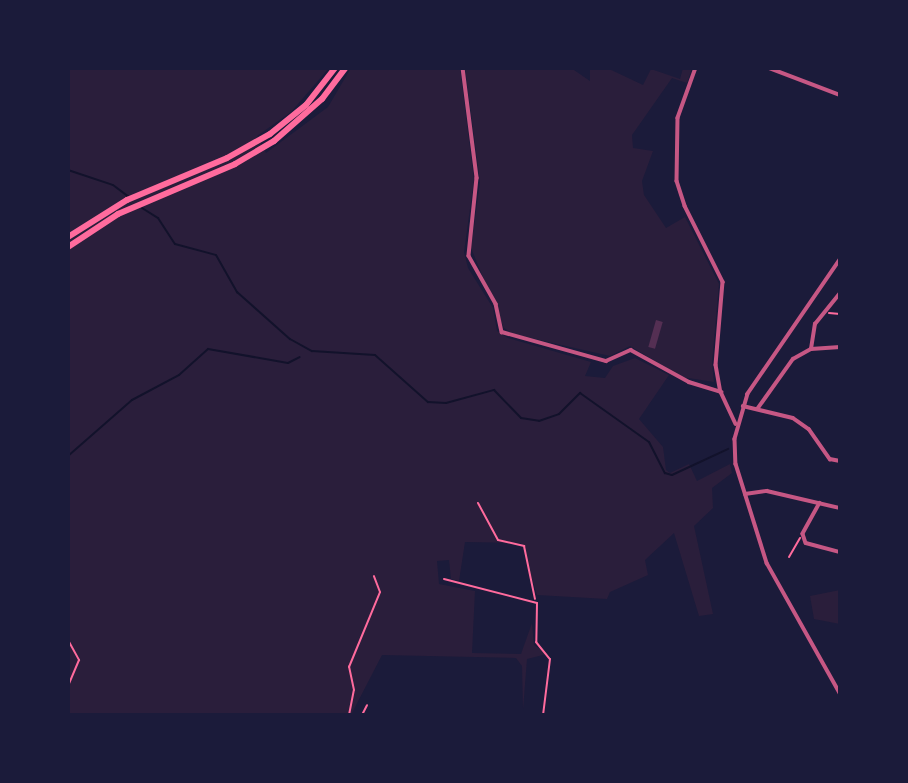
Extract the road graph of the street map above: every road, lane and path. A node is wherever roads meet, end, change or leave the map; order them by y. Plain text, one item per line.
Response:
1 (335, 68) edge
2 (345, 68) edge
3 (463, 68) edge
4 (696, 68) edge
5 (769, 68) edge
6 (840, 96) edge
7 (261, 144) junction
8 (68, 237) edge
9 (68, 247) edge
10 (840, 260) edge
11 (840, 293) edge
12 (824, 313) junction
13 (840, 314) edge
14 (840, 347) edge
15 (811, 349) junction
16 (721, 392) junction
17 (743, 405) junction
18 (758, 408) junction
19 (737, 426) junction
20 (840, 461) edge
21 (745, 494) junction
22 (478, 503) dead end
23 (820, 503) junction
24 (840, 508) edge
25 (803, 534) junction
26 (840, 552) edge
27 (789, 557) dead end
28 (374, 576) dead end
29 (444, 579) dead end
30 (68, 595) edge
31 (534, 600) junction
32 (68, 611) edge
33 (68, 640) edge
34 (68, 660) edge
35 (68, 673) edge
36 (68, 686) edge
37 (840, 694) edge
38 (367, 705) dead end
39 (349, 715) edge
40 (362, 715) edge
41 (543, 715) edge

1 - 7 highway
2 - 7 highway
3 - 16 street
4 - 16 street
5 - 6 street
7 - 8 highway
7 - 9 highway
10 - 17 street
11 - 12 street
12 - 13 path
12 - 15 street
14 - 15 street
15 - 18 street
16 - 19 street
17 - 18 street
17 - 19 street
18 - 20 street
19 - 21 street
21 - 23 street
21 - 37 street
22 - 31 path
23 - 24 street
23 - 25 street
25 - 26 street
25 - 27 path
28 - 39 path
29 - 31 path
30 - 32 path
31 - 41 path
33 - 36 path
34 - 35 path
38 - 40 path

